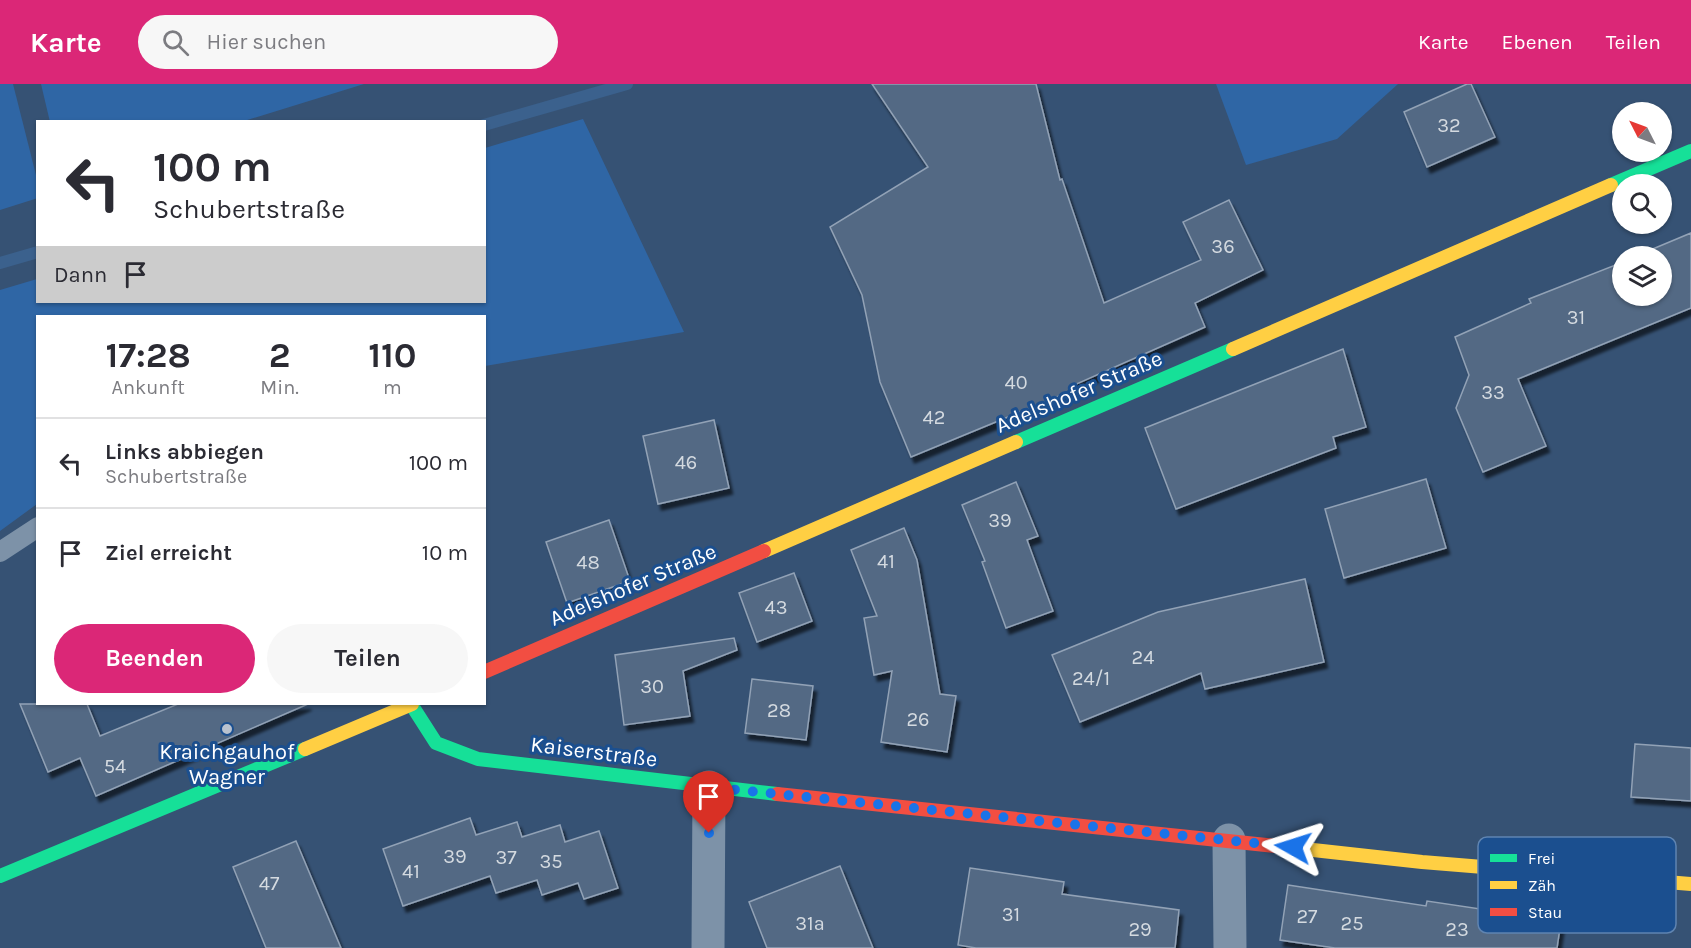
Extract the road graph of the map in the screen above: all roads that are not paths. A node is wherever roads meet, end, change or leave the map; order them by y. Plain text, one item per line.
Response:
1 (1691, 151) edge
2 (36, 528) edge
3 (0, 552) edge
4 (486, 671) edge
5 (410, 705) edge
6 (413, 705) edge
7 (709, 787) junction
8 (1229, 840) junction
9 (1478, 867) edge
10 (0, 876) edge
11 (1676, 883) edge
12 (1691, 884) edge
13 (708, 948) edge
14 (1230, 948) edge

1 - 4 street, Adelshofer Straße
2 - 3 lane
5 - 10 street
6 - 7 street, Kaiserstraße
7 - 8 street, Kaiserstraße
7 - 13 street
8 - 9 street, Kaiserstraße
8 - 14 street
11 - 12 street, Kaiserstraße

